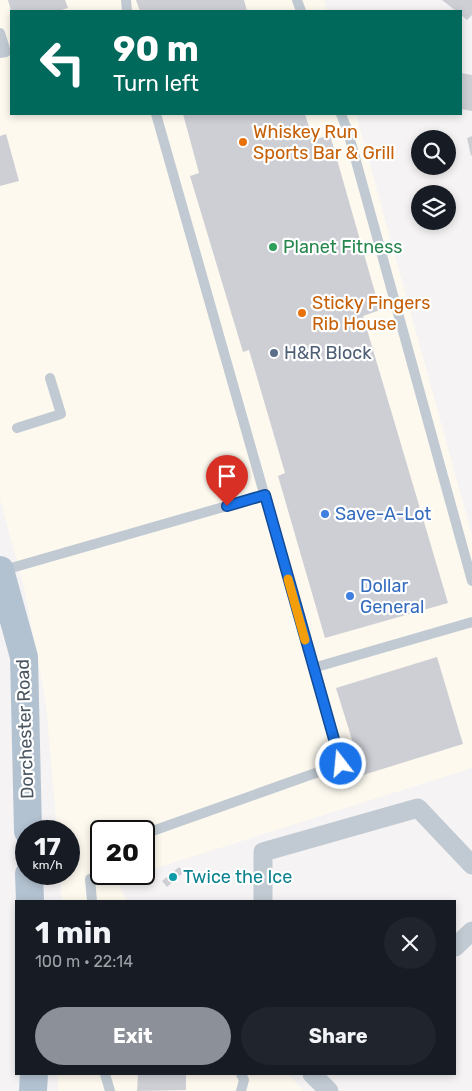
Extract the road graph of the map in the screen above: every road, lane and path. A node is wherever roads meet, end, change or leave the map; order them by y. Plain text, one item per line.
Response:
1 (0, 33) edge
2 (0, 53) edge
3 (156, 115) edge
4 (340, 115) edge
5 (50, 378) dead end
6 (17, 428) dead end
7 (265, 495) junction
8 (0, 571) edge
9 (472, 581) edge
10 (472, 622) edge
11 (313, 668) junction
12 (28, 820) edge
13 (155, 830) edge
14 (472, 864) edge
15 (30, 885) edge
16 (91, 885) edge
17 (30, 900) edge
18 (92, 900) edge
19 (263, 900) edge
20 (472, 931) edge
21 (456, 946) edge
22 (34, 1075) edge
23 (105, 1075) edge
24 (242, 1075) edge
25 (315, 1075) edge
26 (33, 1091) edge
27 (110, 1091) edge
28 (240, 1091) edge
29 (329, 1091) edge

1 - 2 lane
3 - 7 lane
4 - 9 lane
5 - 6 lane
7 - 8 lane
7 - 11 lane
8 - 12 main road, Dorchester Road
10 - 11 lane
11 - 13 lane
14 - 19 street
15 - 17 main road
16 - 18 lane
20 - 21 street
22 - 26 main road
23 - 27 lane
24 - 28 lane
25 - 29 street

